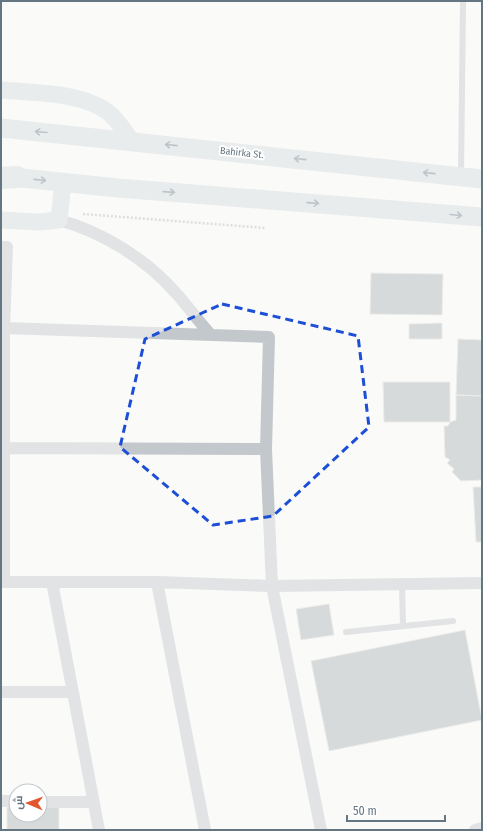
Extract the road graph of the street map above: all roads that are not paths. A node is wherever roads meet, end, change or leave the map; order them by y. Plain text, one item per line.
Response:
1 (463, 1) edge
2 (1, 90) edge
3 (1, 128) edge
4 (131, 140) junction
5 (461, 176) junction
6 (6, 177) edge
7 (482, 179) edge
8 (63, 182) junction
9 (482, 217) edge
10 (1, 220) edge
11 (63, 221) junction
12 (1, 247) edge
13 (4, 328) junction
14 (211, 335) junction
15 (4, 448) junction
16 (266, 449) junction
17 (2, 582) edge
18 (52, 582) junction
19 (157, 582) junction
20 (482, 583) edge
21 (402, 584) junction
22 (272, 586) junction
23 (453, 621) dead end
24 (404, 626) junction
25 (346, 632) dead end
26 (1, 692) edge
27 (73, 692) junction
28 (48, 802) edge
29 (94, 802) junction
30 (482, 828) edge
31 (99, 830) edge
32 (205, 830) edge
33 (321, 830) edge
34 (474, 830) edge

1 - 5 lane
2 - 4 street
4 -> 3 main road, Bahirka St.
5 -> 4 main road, Bahirka St.
5 - 7 main road, Bahirka St.
6 -> 8 main road
8 -> 9 main road
8 - 11 street
10 - 11 street
11 - 14 street
12 - 13 street
13 - 14 street
13 - 15 street
14 - 16 street
15 - 16 street
15 - 17 street
16 - 22 street
17 - 18 street
18 - 19 street
18 - 27 street
19 - 22 street
19 - 32 street
20 - 21 street
21 - 22 street
21 - 24 lane
22 - 33 street
23 - 24 lane
24 - 25 lane
26 - 27 street
27 - 29 street
28 - 29 street
29 - 31 street
30 - 34 street

